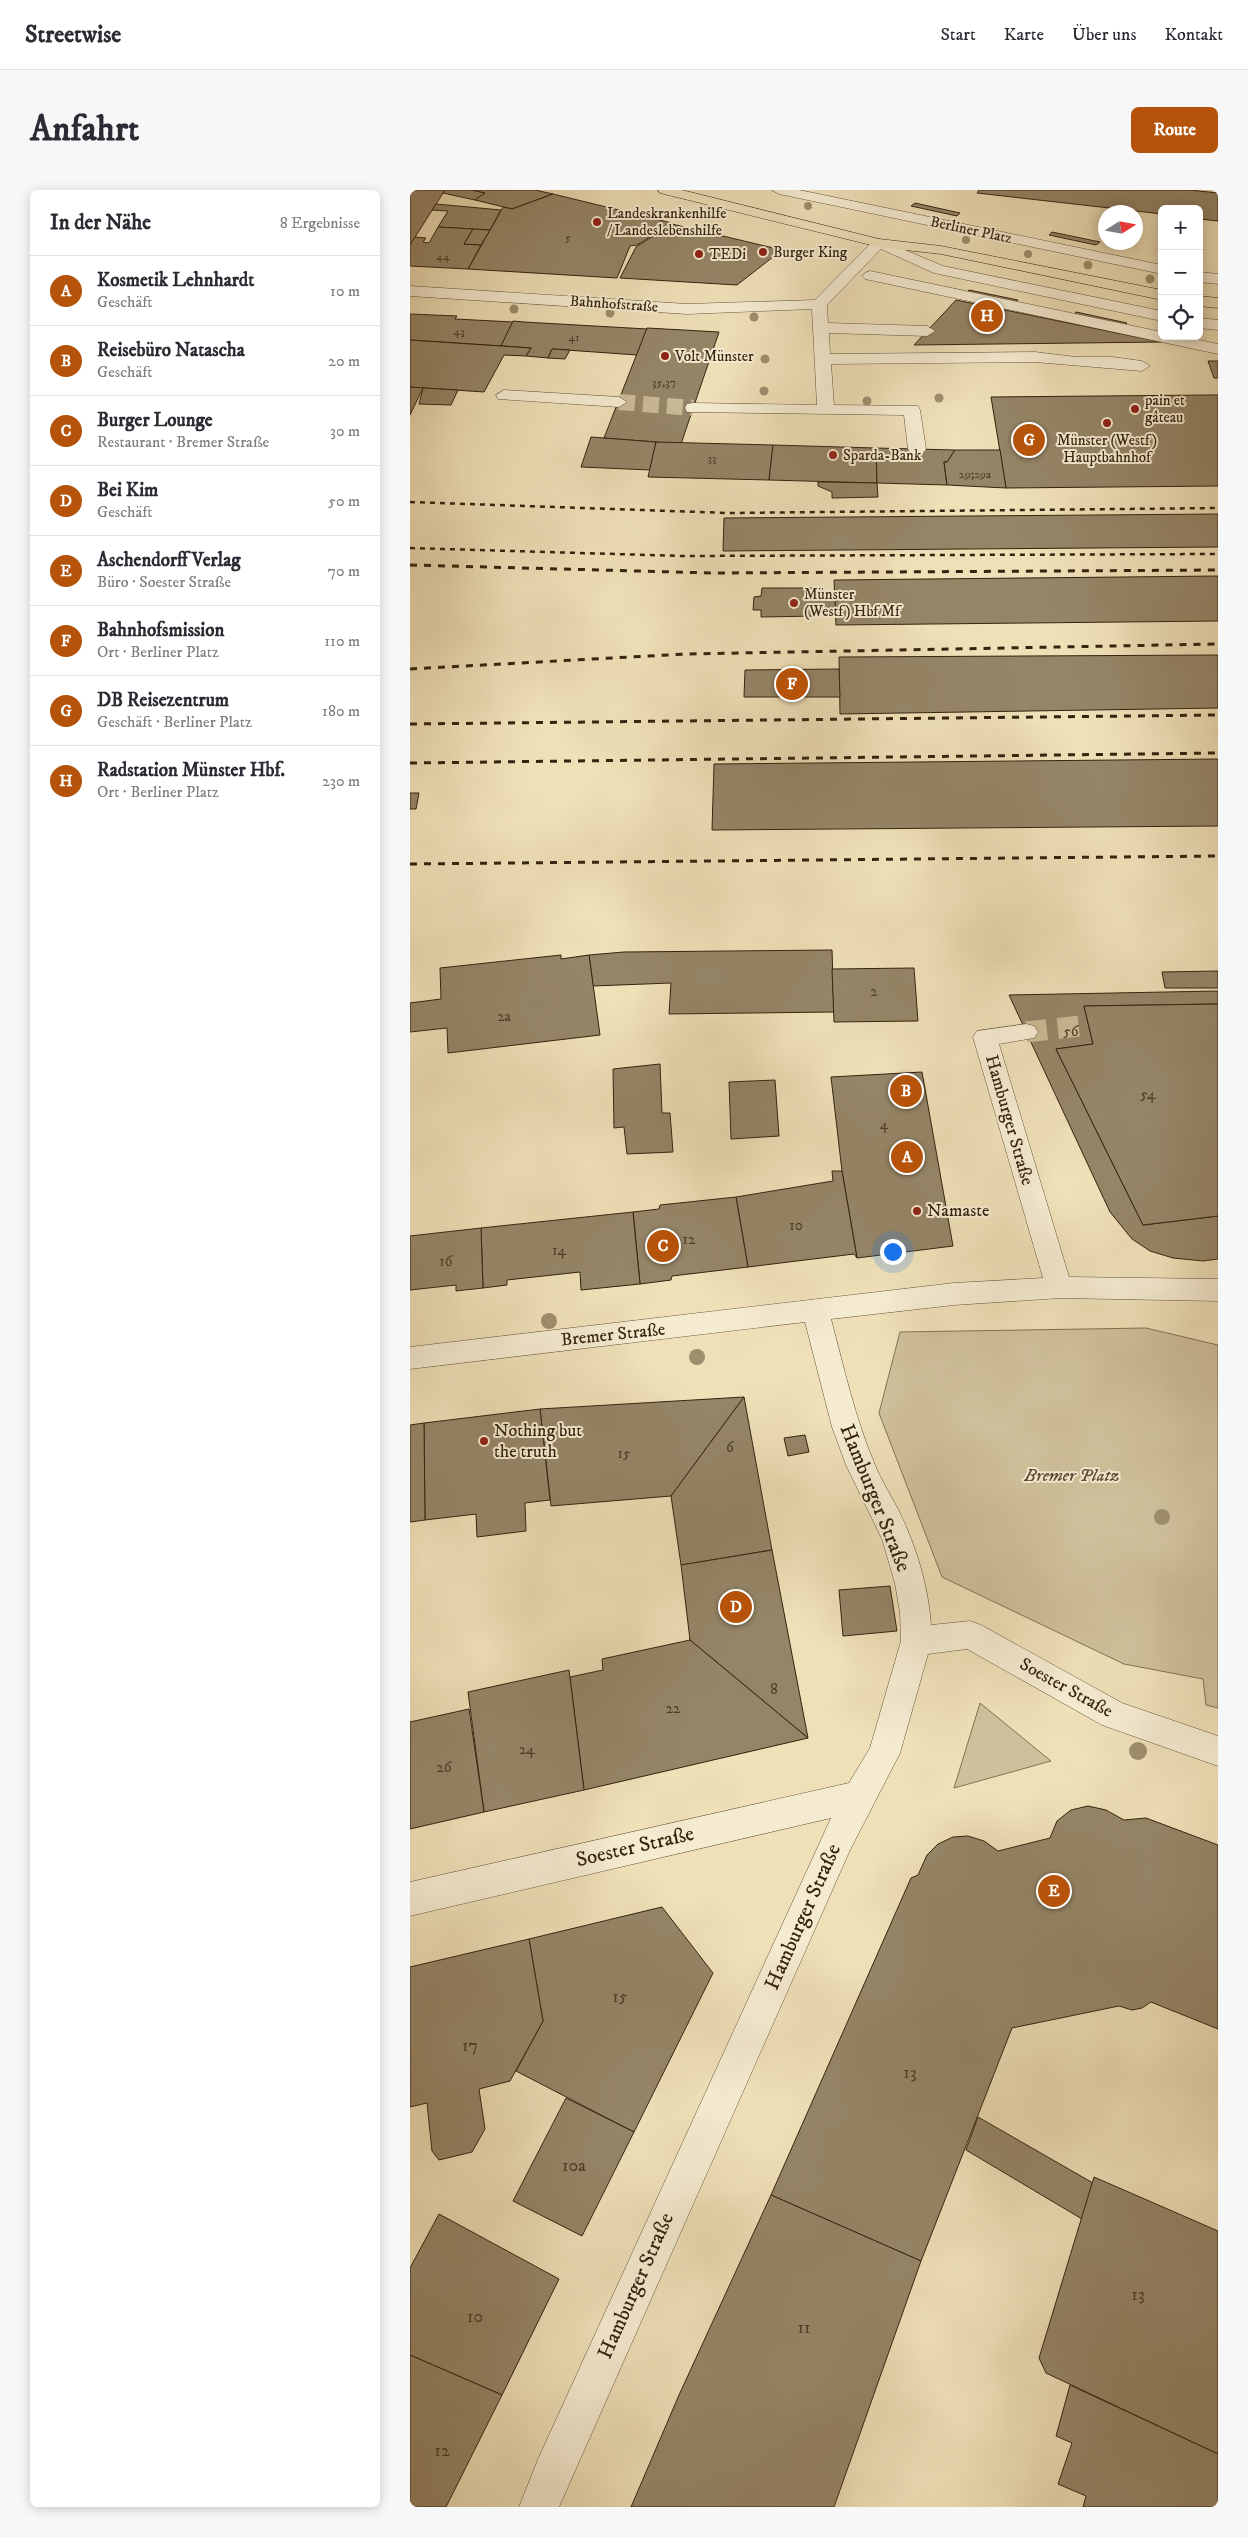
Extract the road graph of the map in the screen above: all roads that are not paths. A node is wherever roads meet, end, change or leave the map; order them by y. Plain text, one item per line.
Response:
1 (665, 190) edge
2 (779, 190) edge
3 (879, 243) junction
4 (1158, 269) edge
5 (870, 276) dead end
6 (1203, 277) edge
7 (1218, 279) edge
8 (410, 291) edge
9 (951, 294) junction
10 (1158, 294) edge
11 (1203, 301) edge
12 (1218, 303) edge
13 (819, 304) junction
14 (939, 306) dead end
15 (1158, 315) edge
16 (1203, 324) edge
17 (1218, 326) edge
18 (821, 328) junction
19 (1218, 348) edge
20 (896, 351) dead end
21 (822, 359) junction
22 (1142, 366) dead end
23 (504, 395) dead end
24 (619, 402) tunnel mouth
25 (693, 408) tunnel mouth
26 (826, 410) junction
27 (918, 449) dead end
28 (1026, 1032) tunnel mouth
29 (1061, 1287) junction
30 (1218, 1290) edge
31 (816, 1312) junction
32 (410, 1358) edge
33 (916, 1641) junction
34 (1218, 1751) edge
35 (859, 1796) junction
36 (410, 1898) edge
37 (539, 2507) edge

1 - 3 main road, Berliner Platz
2 - 4 street, Berliner Platz
3 - 10 main road, Berliner Platz
3 - 13 street
3 - 15 street, Berliner Platz
5 - 9 street
6 - 7 street
8 - 13 street, Bahnhofstraße
9 - 14 street
9 - 19 street
11 - 12 main road
13 - 18 street
16 - 17 street
18 - 20 street
18 - 21 street
21 - 22 street
21 - 26 street
23 - 24 street
25 - 26 street
26 - 27 street
28 - 29 street, Hamburger Straße
29 - 30 street
29 - 31 street
31 - 32 street, Bremer Straße
31 - 33 street, Hamburger Straße
33 - 34 street, Soester Straße
33 - 35 street, Hamburger Straße
35 - 36 street, Soester Straße
35 - 37 street, Hamburger Straße

